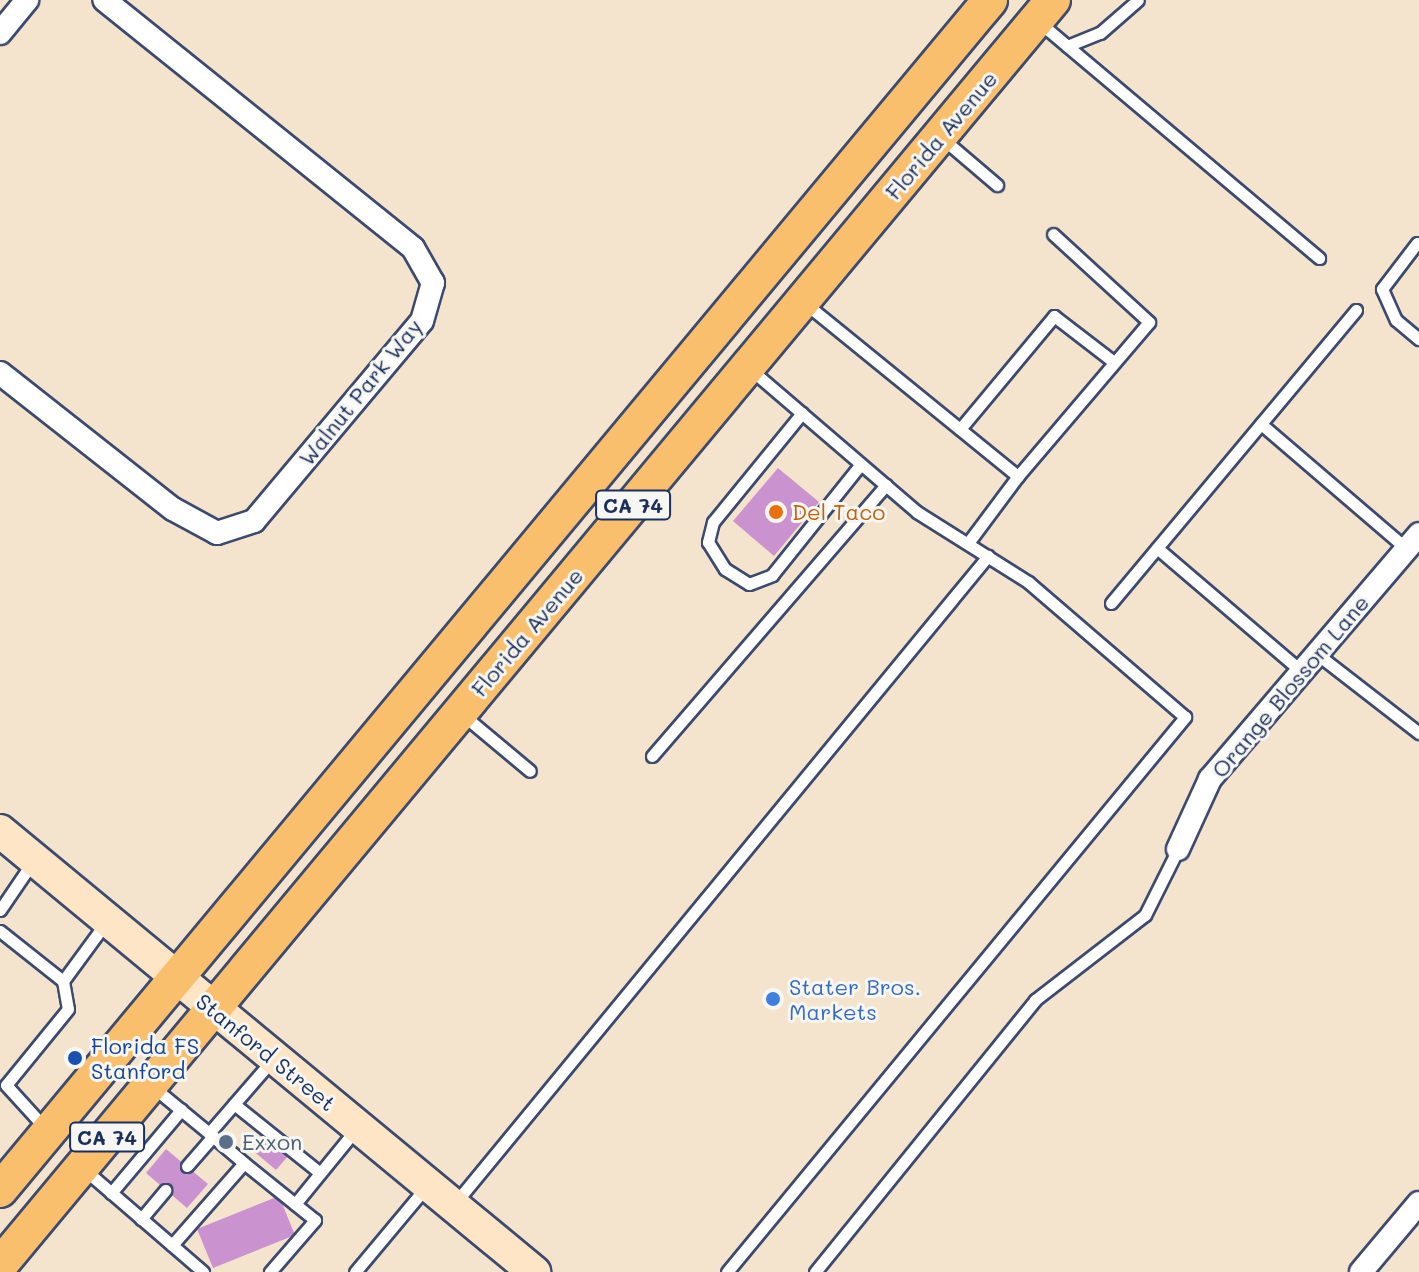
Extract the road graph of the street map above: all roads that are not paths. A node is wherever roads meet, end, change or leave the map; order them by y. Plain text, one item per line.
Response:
1 (27, 0) edge
2 (104, 0) edge
3 (990, 0) edge
4 (1138, 0) edge
5 (1045, 10) edge
6 (0, 33) edge
7 (1067, 46) junction
8 (940, 136) junction
9 (857, 159) junction
10 (997, 185) dead end
11 (1053, 234) dead end
12 (1417, 243) dead end
13 (1319, 258) dead end
14 (803, 301) junction
15 (1356, 310) dead end
16 (1419, 339) edge
17 (1114, 362) junction
18 (748, 367) junction
19 (1, 375) edge
20 (802, 413) junction
21 (1261, 424) junction
22 (960, 429) junction
23 (861, 464) junction
24 (1018, 476) junction
25 (886, 485) junction
26 (1413, 542) edge
27 (968, 543) junction
28 (1157, 548) junction
29 (988, 556) junction
30 (1111, 603) dead end
31 (1317, 654) junction
32 (1302, 672) junction
33 (460, 712) junction
34 (1419, 733) edge
35 (652, 756) dead end
36 (530, 771) dead end
37 (0, 831) edge
38 (1178, 849) joint
39 (34, 860) junction
40 (0, 910) edge
41 (107, 921) junction
42 (0, 931) edge
43 (175, 978) junction
44 (63, 981) junction
45 (213, 1009) junction
46 (273, 1058) junction
47 (150, 1085) junction
48 (234, 1104) junction
49 (181, 1110) junction
50 (358, 1128) junction
51 (49, 1132) junction
52 (211, 1135) junction
53 (244, 1163) junction
54 (187, 1166) dead end
55 (81, 1167) junction
56 (320, 1173) junction
57 (428, 1185) junction
58 (0, 1190) edge
59 (165, 1190) dead end
60 (111, 1193) junction
61 (1419, 1203) edge
62 (295, 1204) junction
63 (453, 1206) junction
64 (141, 1219) junction
65 (172, 1245) junction
66 (1, 1269) edge
67 (525, 1269) edge
68 (203, 1272) edge
69 (270, 1272) edge
70 (355, 1272) edge
71 (727, 1272) edge
72 (815, 1272) edge
73 (1361, 1272) edge

1 - 6 street
2 - 19 street, Walnut Park Way
3 - 9 main road, CA 74
4 - 7 lane
5 - 7 lane
5 - 8 main road, Florida Avenue / CA 74
7 - 13 lane
8 - 10 lane
8 - 14 main road, Florida Avenue / CA 74
9 - 18 main road
9 - 43 main road, CA 74
11 - 17 lane
12 - 16 lane
14 - 18 main road, Florida Avenue / CA 74
14 - 22 lane
15 - 21 lane
17 - 22 lane
17 - 24 lane
18 - 20 lane
18 - 33 main road, Florida Avenue / CA 74
20 - 23 lane
20 - 23 lane
21 - 26 lane
21 - 28 lane
22 - 24 lane
23 - 25 lane
24 - 27 lane
25 - 27 lane
25 - 35 lane
26 - 31 street, Orange Blossom Lane
27 - 29 lane
28 - 30 lane
28 - 32 lane
29 - 63 lane
29 - 71 lane
31 - 32 street, Orange Blossom Lane
31 - 34 lane
32 - 38 street, Orange Blossom Lane
33 - 36 lane
33 - 45 main road, Florida Avenue / CA 74
37 - 39 street, Stanford Street
38 - 72 lane
39 - 40 lane
39 - 41 street, Stanford Street
41 - 43 street, Stanford Street
41 - 44 lane
42 - 44 lane
43 - 45 street, Stanford Street
43 - 51 main road, CA 74
44 - 51 lane
45 - 46 street, Stanford Street
45 - 47 main road, Florida Avenue / CA 74
46 - 48 lane
46 - 50 street, Stanford Street
47 - 49 lane
47 - 55 main road, Florida Avenue / CA 74
48 - 52 lane
48 - 56 lane
49 - 52 lane
49 - 60 lane
50 - 56 lane
50 - 57 street, Stanford Street
51 - 58 main road, CA 74
52 - 53 lane
52 - 54 lane
53 - 62 lane
53 - 65 lane
55 - 60 lane
55 - 66 main road, Florida Avenue / CA 74
56 - 62 lane
57 - 63 street, Stanford Street
57 - 70 lane
59 - 64 lane
60 - 64 lane
61 - 73 street
62 - 69 lane
63 - 67 street, Stanford Street
64 - 65 lane
65 - 68 lane

